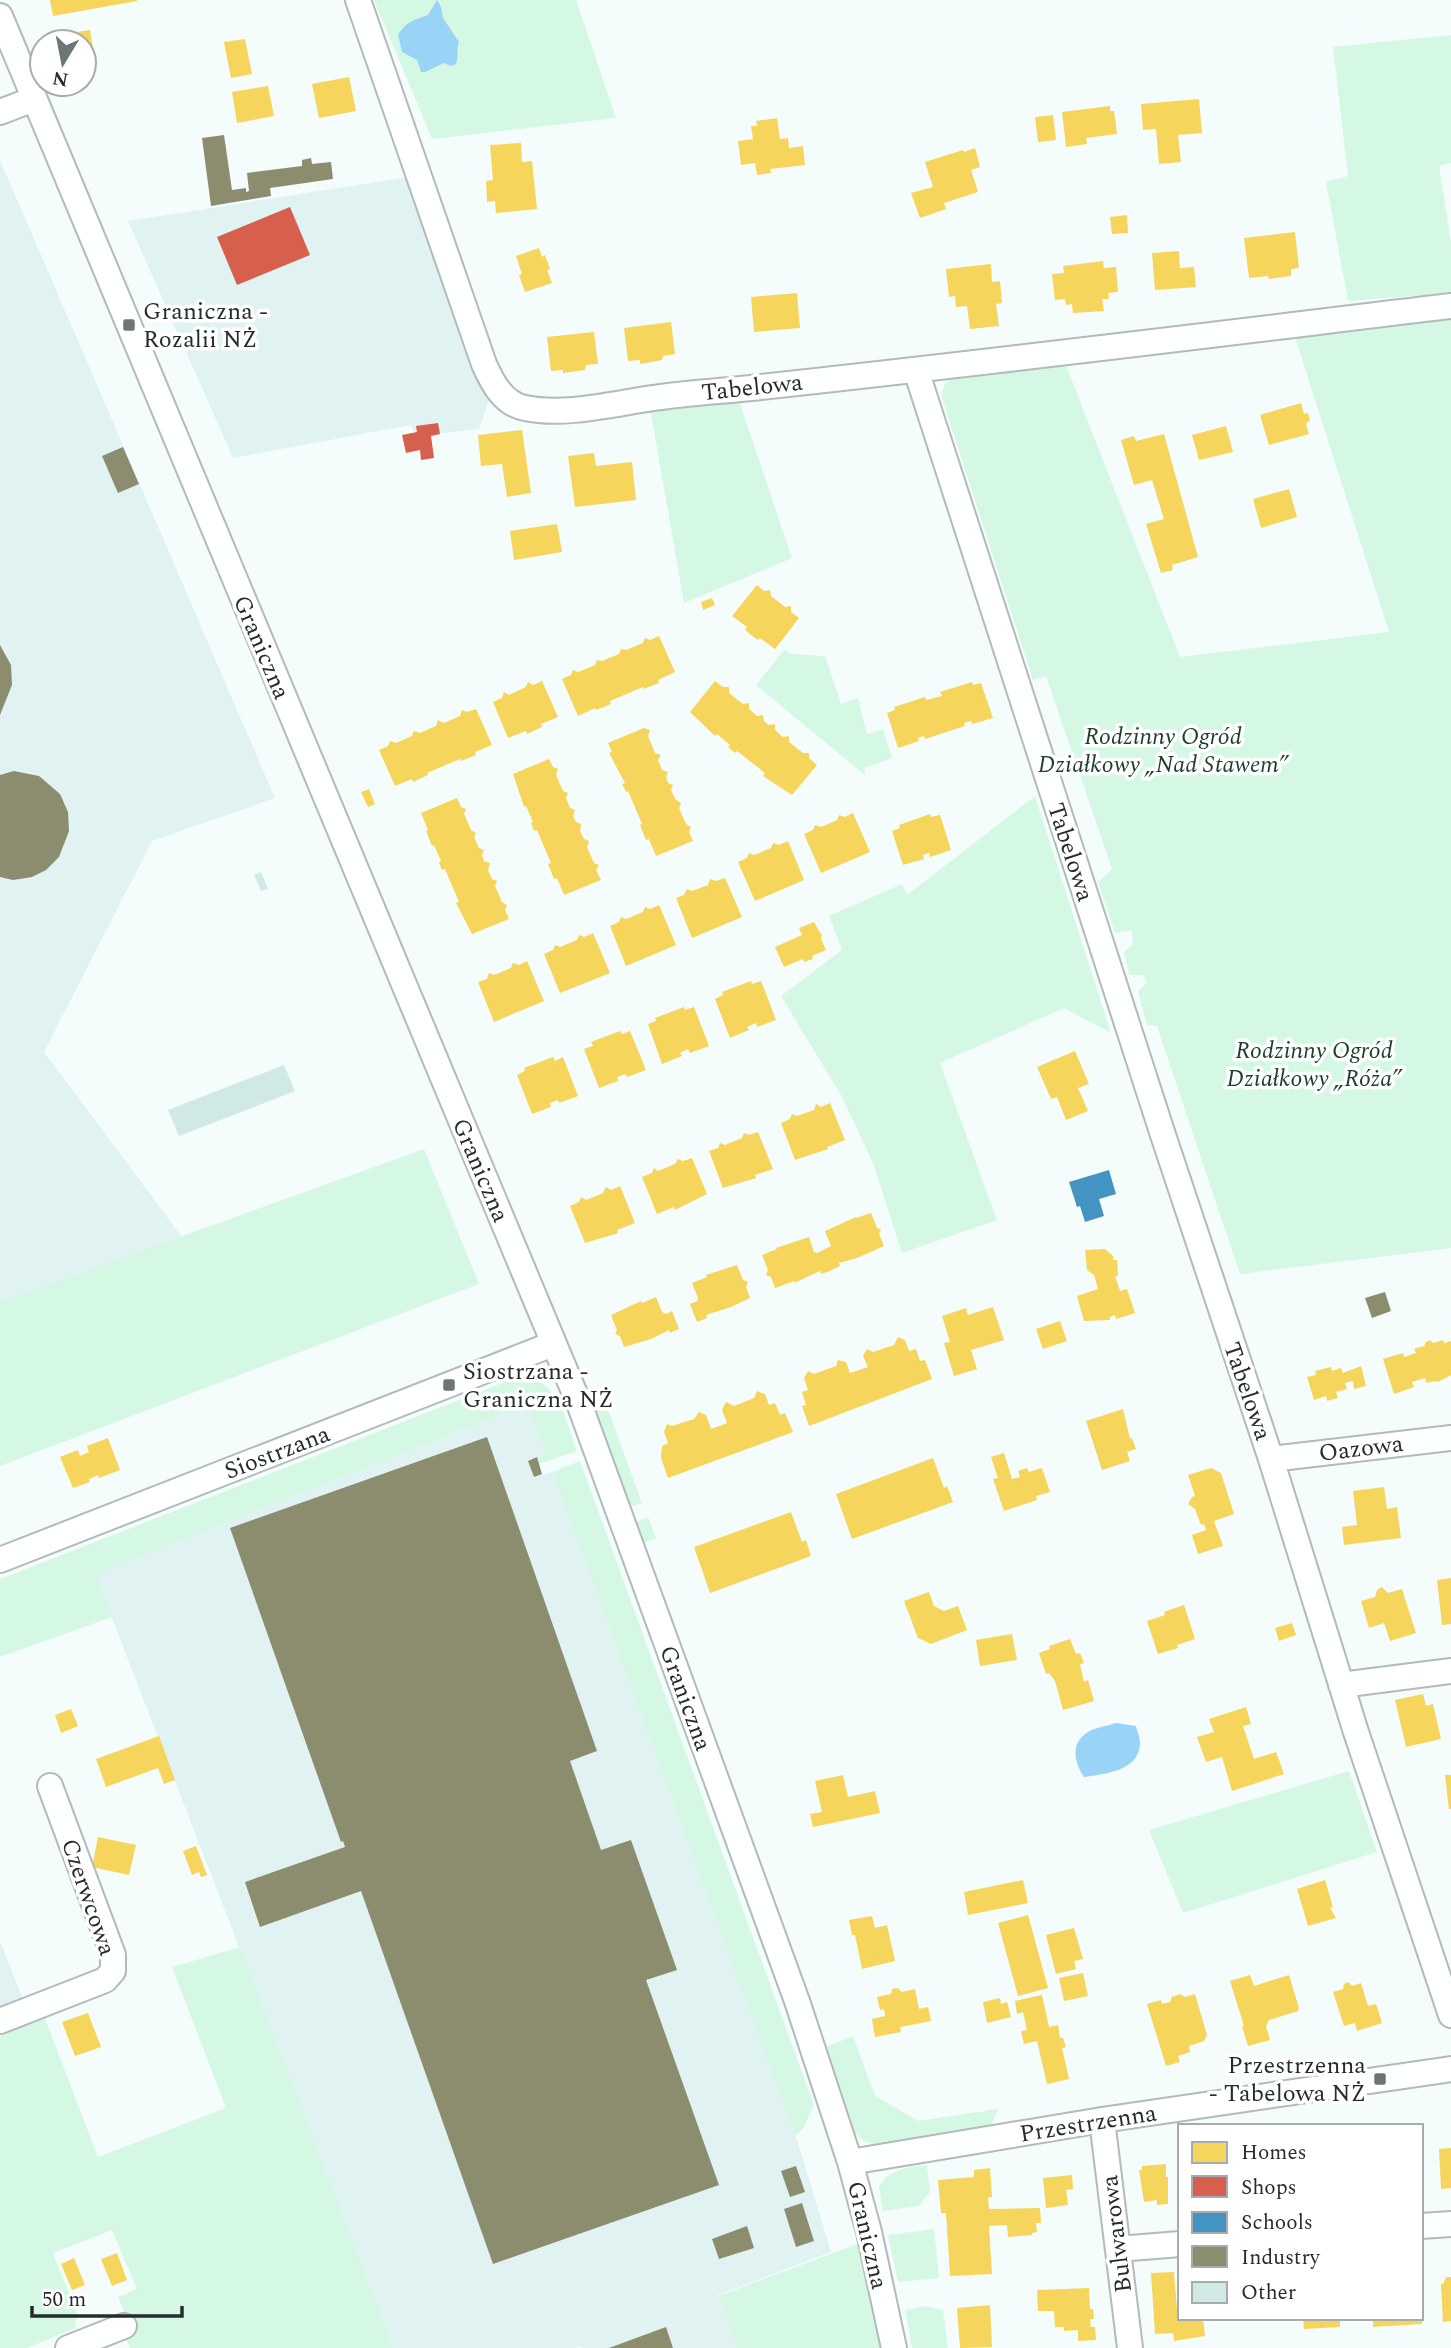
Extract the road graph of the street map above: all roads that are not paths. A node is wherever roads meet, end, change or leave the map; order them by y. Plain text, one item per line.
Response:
1 (358, 0) edge
2 (0, 16) edge
3 (34, 99) junction
4 (0, 112) edge
5 (1451, 306) edge
6 (916, 370) junction
7 (553, 1344) junction
8 (1451, 1438) edge
9 (1271, 1459) junction
10 (0, 1560) edge
11 (1451, 1671) edge
12 (1341, 1685) junction
13 (50, 1786) dead end
14 (1451, 2015) edge
15 (0, 2021) edge
16 (1451, 2069) edge
17 (1102, 2120) junction
18 (850, 2162) junction
19 (1451, 2224) edge
20 (1423, 2226) edge
21 (1178, 2244) edge
22 (1118, 2249) junction
23 (124, 2326) dead end
24 (68, 2348) edge
25 (894, 2348) edge
26 (1129, 2348) edge

1 - 6 street, Tabelowa
2 - 3 street, Graniczna
3 - 4 street
3 - 7 street, Graniczna
5 - 6 street
6 - 9 street, Tabelowa
7 - 10 street, Siostrzana
7 - 18 street, Graniczna
8 - 9 street, Oazowa
9 - 12 street, Tabelowa
11 - 12 street
12 - 14 street, Tabelowa
13 - 15 street, Czerwcowa
16 - 17 street, Przestrzenna
17 - 18 street, Przestrzenna
17 - 22 street, Bulwarowa
18 - 25 street, Graniczna
19 - 20 street
21 - 22 street
22 - 26 street, Bulwarowa
23 - 24 street

